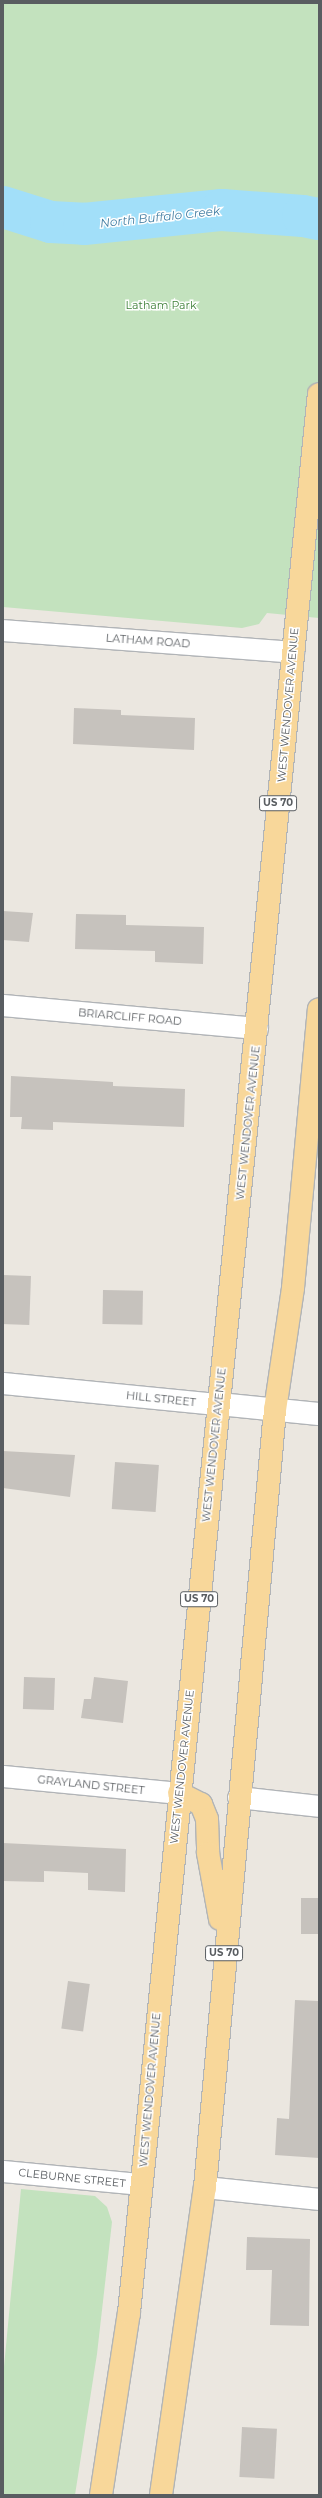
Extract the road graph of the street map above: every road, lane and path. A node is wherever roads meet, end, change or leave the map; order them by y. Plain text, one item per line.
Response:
1 (319, 394) edge
2 (3, 630) edge
3 (293, 652) junction
4 (3, 1006) edge
5 (319, 1009) edge
6 (258, 1028) junction
7 (3, 1383) edge
8 (218, 1404) junction
9 (276, 1410) junction
10 (319, 1414) edge
11 (3, 1776) edge
12 (179, 1793) junction
13 (238, 1797) junction
14 (319, 1806) edge
15 (225, 1946) junction
16 (3, 2171) edge
17 (141, 2184) junction
18 (204, 2187) junction
19 (319, 2199) edge
20 (101, 2495) edge
21 (161, 2495) edge

1 - 3 highway, WEST WENDOVER AVENUE / US 70
2 - 3 street, LATHAM ROAD
3 - 6 highway, WEST WENDOVER AVENUE / US 70
4 - 6 street, BRIARCLIFF ROAD
5 - 9 highway, US 70
6 - 8 highway, WEST WENDOVER AVENUE / US 70
7 - 8 street, HILL STREET
8 - 9 street, HILL STREET
8 - 12 highway, WEST WENDOVER AVENUE / US 70
9 - 10 street, HILL STREET
9 - 13 highway, US 70
11 - 12 street, GRAYLAND STREET
12 - 15 highway
12 - 17 highway, WEST WENDOVER AVENUE / US 70
13 - 14 street
13 - 15 highway, US 70
15 - 18 highway, US 70
16 - 17 street, CLEBURNE STREET
17 - 20 highway, WEST WENDOVER AVENUE / US 70
18 - 19 street
18 - 21 highway, US 70

